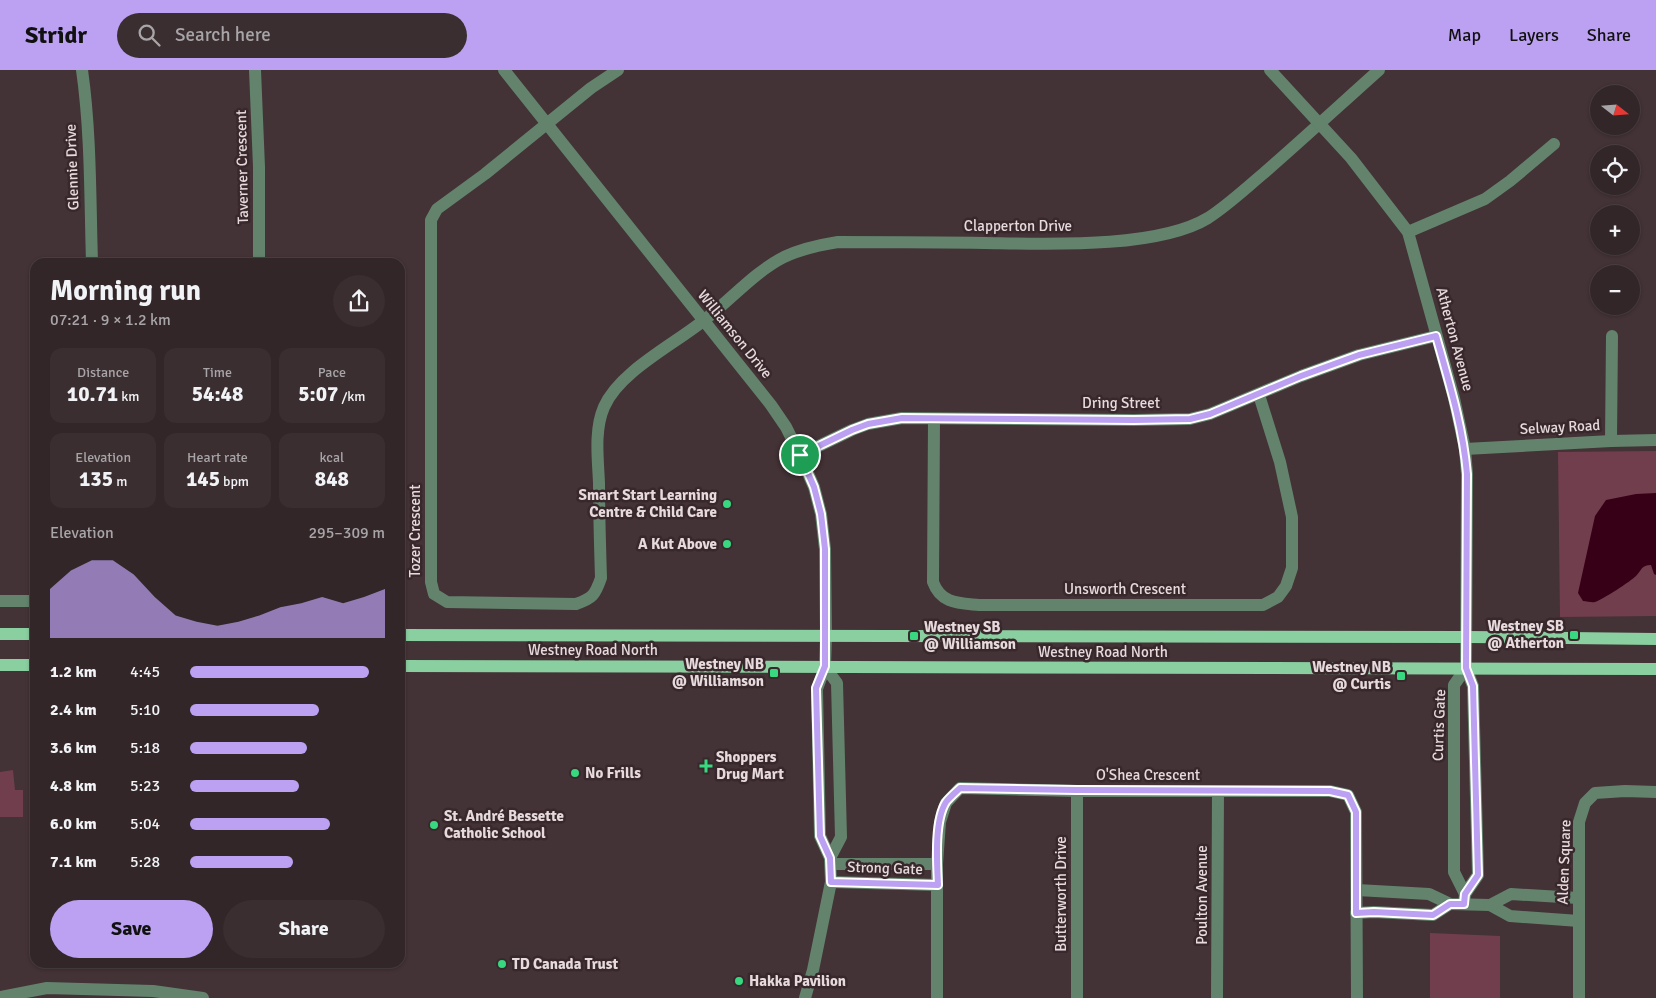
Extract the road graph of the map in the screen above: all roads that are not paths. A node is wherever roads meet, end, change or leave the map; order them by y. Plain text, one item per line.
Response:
1 (82, 70) edge
2 (255, 70) edge
3 (504, 70) edge
4 (618, 70) edge
5 (1270, 70) edge
6 (1379, 70) edge
7 (546, 125) junction
8 (1319, 125) junction
9 (1554, 144) dead end
10 (1408, 232) junction
11 (92, 258) edge
12 (259, 258) edge
13 (704, 321) junction
14 (1436, 336) junction
15 (1612, 336) dead end
16 (1259, 395) junction
17 (934, 420) junction
18 (1656, 440) edge
19 (1611, 441) junction
20 (1465, 449) junction
21 (800, 455) junction
22 (0, 600) edge
23 (30, 601) edge
24 (0, 634) edge
25 (30, 634) edge
26 (405, 635) edge
27 (826, 637) junction
28 (1467, 637) junction
29 (1656, 639) edge
30 (0, 665) edge
31 (30, 665) edge
32 (405, 666) edge
33 (825, 666) junction
34 (1466, 668) junction
35 (1656, 669) edge
36 (1077, 790) junction
37 (1218, 792) junction
38 (1656, 792) edge
39 (831, 861) junction
40 (937, 864) junction
41 (831, 882) junction
42 (938, 885) junction
43 (1357, 890) junction
44 (1578, 898) junction
45 (1465, 899) junction
46 (1450, 904) junction
47 (1490, 905) junction
48 (1356, 913) junction
49 (1578, 921) junction
50 (0, 997) edge
51 (203, 998) edge
52 (805, 998) edge
53 (937, 998) edge
54 (1077, 998) edge
55 (1217, 998) edge
56 (1357, 998) edge
57 (1579, 998) edge

1 - 11 street, Glennie Drive
2 - 12 street, Taverner Crescent
3 - 7 street, Williamson Drive
4 - 7 street, Tozer Crescent
5 - 8 street, Atherton Avenue
6 - 8 street, Clapperton Drive
7 - 13 street, Williamson Drive
7 - 13 street, Tozer Crescent
8 - 10 street, Atherton Avenue
8 - 13 street, Clapperton Drive
9 - 10 street
10 - 14 street, Atherton Avenue
13 - 21 street, Williamson Drive
14 - 16 street, Dring Street
14 - 20 street, Atherton Avenue
15 - 19 street
16 - 17 street, Dring Street
16 - 17 street, Unsworth Crescent
17 - 21 street, Dring Street
18 - 19 street, Selway Road
19 - 20 street, Selway Road
20 - 28 street, Atherton Avenue
21 - 27 street, Williamson Drive
22 - 23 street
24 - 25 main road
26 - 27 main road, Westney Road North
27 - 28 main road, Westney Road North
27 - 33 street, Williamson Drive
28 - 29 main road, Westney Road North
28 - 34 street, Atherton Avenue
30 - 31 main road
32 - 33 main road, Westney Road North
33 - 34 main road, Westney Road North
33 - 39 street
33 - 39 street
34 - 35 main road, Westney Road North
34 - 45 street
34 - 45 street, Curtis Gate
36 - 37 street, O'Shea Crescent
36 - 40 street, O'Shea Crescent
36 - 54 street, Butterworth Drive
37 - 43 street, O'Shea Crescent
37 - 55 street, Poulton Avenue
38 - 44 street, Alden Square
39 - 40 street, Strong Gate
39 - 41 street
40 - 42 street, O'Shea Crescent
41 - 42 street, Strong Gate
41 - 52 street
42 - 53 street, O'Shea Crescent
43 - 46 street
43 - 48 street, O'Shea Crescent
44 - 47 street
44 - 49 street, Alden Square
45 - 46 street
45 - 47 street
46 - 48 street
47 - 49 street
48 - 56 street, O'Shea Crescent
49 - 57 street, Alden Square
50 - 51 street

